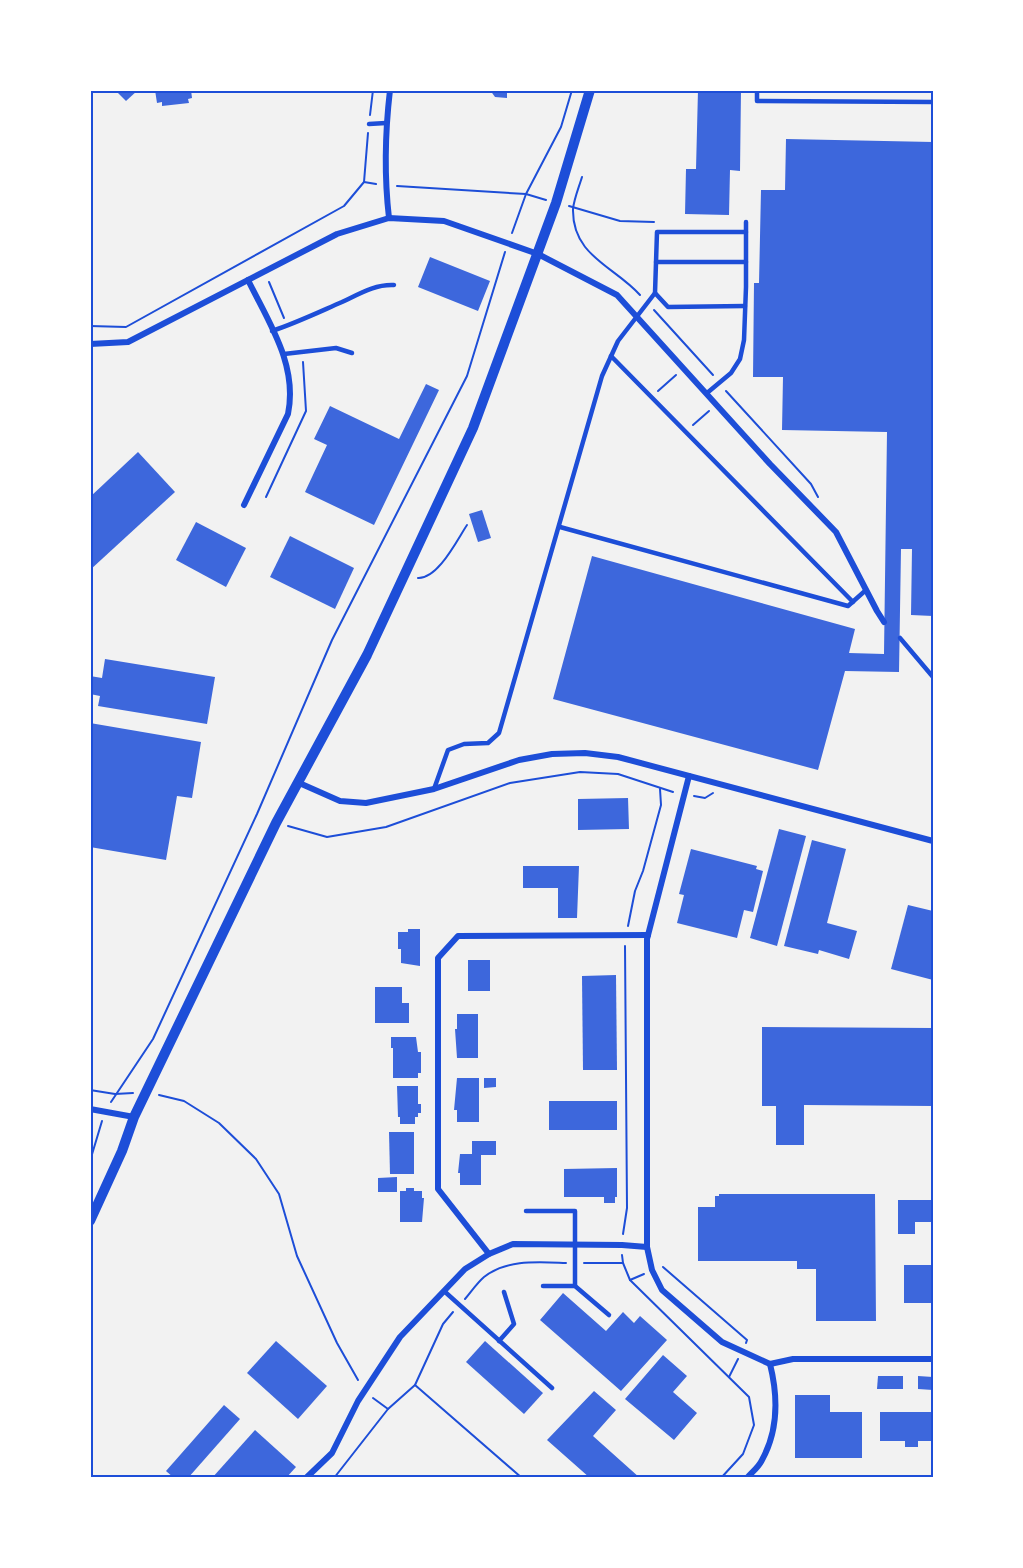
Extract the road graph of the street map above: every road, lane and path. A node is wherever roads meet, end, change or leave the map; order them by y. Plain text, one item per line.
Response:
1 (373, 90) edge
2 (390, 90) edge
3 (572, 90) edge
4 (590, 90) edge
5 (757, 90) edge
6 (933, 102) edge
7 (386, 123) junction
8 (369, 124) junction
9 (582, 177) dead end
10 (364, 182) junction
11 (385, 185) junction
12 (526, 194) junction
13 (556, 203) junction
14 (573, 207) junction
15 (389, 218) junction
16 (655, 222) dead end
17 (746, 222) dead end
18 (746, 232) junction
19 (507, 244) junction
20 (538, 254) junction
21 (656, 262) junction
22 (746, 262) junction
23 (248, 280) junction
24 (394, 285) dead end
25 (655, 293) junction
26 (648, 303) junction
27 (745, 306) junction
28 (636, 316) junction
29 (90, 326) edge
30 (272, 331) junction
31 (90, 344) edge
32 (352, 353) dead end
33 (284, 354) junction
34 (611, 356) junction
35 (697, 358) junction
36 (684, 369) junction
37 (720, 384) junction
38 (707, 393) junction
39 (728, 393) junction
40 (651, 397) junction
41 (716, 404) junction
42 (685, 432) junction
43 (821, 503) dead end
44 (244, 505) dead end
45 (467, 525) dead end
46 (560, 527) junction
47 (404, 576) junction
48 (866, 590) junction
49 (853, 602) junction
50 (884, 622) dead end
51 (900, 638) dead end
52 (933, 676) edge
53 (689, 776) junction
54 (297, 782) junction
55 (726, 786) junction
56 (434, 789) junction
57 (684, 794) junction
58 (276, 823) junction
59 (933, 841) edge
60 (648, 935) junction
61 (90, 1090) edge
62 (147, 1092) junction
63 (115, 1094) junction
64 (90, 1109) edge
65 (105, 1112) junction
66 (134, 1117) junction
67 (90, 1161) edge
68 (526, 1211) dead end
69 (90, 1221) edge
70 (575, 1245) junction
71 (647, 1247) junction
72 (489, 1254) junction
73 (575, 1263) junction
74 (623, 1263) dead end
75 (543, 1286) dead end
76 (575, 1286) junction
77 (444, 1291) junction
78 (504, 1292) dead end
79 (459, 1305) junction
80 (609, 1315) dead end
81 (499, 1341) junction
82 (933, 1359) edge
83 (770, 1365) junction
84 (415, 1385) junction
85 (552, 1388) dead end
86 (364, 1391) junction
87 (388, 1409) junction
88 (306, 1478) edge
89 (334, 1478) edge
90 (522, 1478) edge
91 (747, 1478) edge

1 - 8 path
2 - 7 street
3 - 12 path
4 - 13 street
5 - 6 lane
7 - 8 lane
7 - 11 street
8 - 10 path
9 - 14 path
10 - 11 path
10 - 29 path
11 - 12 path
11 - 15 street
12 - 13 path
12 - 19 path
13 - 14 path
13 - 20 street
14 - 16 path
14 - 26 path
15 - 19 street
15 - 23 street
17 - 18 lane
18 - 21 lane
18 - 22 lane
19 - 20 street
19 - 63 path
20 - 28 street
20 - 47 street
21 - 22 lane
21 - 25 lane
22 - 27 lane
23 - 30 street
23 - 31 street
24 - 30 lane
25 - 26 lane
25 - 27 lane
26 - 28 lane
26 - 35 path
27 - 37 lane
28 - 34 lane
28 - 36 street
30 - 33 street
32 - 33 lane
33 - 44 street
34 - 40 lane
34 - 46 lane
35 - 36 path
35 - 37 path
36 - 38 street
36 - 40 path
37 - 38 lane
37 - 39 path
38 - 41 street
39 - 41 path
39 - 43 path
40 - 42 lane
41 - 42 path
41 - 48 street
42 - 49 lane
45 - 47 path
46 - 49 lane
46 - 56 lane
47 - 54 street
48 - 49 lane
48 - 50 street
51 - 52 lane
53 - 55 street
53 - 56 street
53 - 57 street
54 - 56 street
54 - 58 street
55 - 57 path
55 - 59 street
57 - 58 path
57 - 60 street
58 - 62 street
60 - 71 street
60 - 72 street
61 - 63 path
62 - 63 path
62 - 66 street
62 - 86 path
63 - 65 path
64 - 65 street
65 - 66 street
65 - 67 path
66 - 69 street
68 - 70 lane
70 - 71 street
70 - 72 street
70 - 73 lane
71 - 83 street
72 - 77 street
73 - 74 path
73 - 76 lane
73 - 79 path
75 - 76 lane
76 - 80 lane
77 - 79 lane
77 - 86 street
78 - 81 lane
79 - 81 lane
79 - 84 path
81 - 85 lane
82 - 83 street
83 - 91 street
84 - 87 path
84 - 90 path
86 - 87 path
86 - 88 street
87 - 89 path

